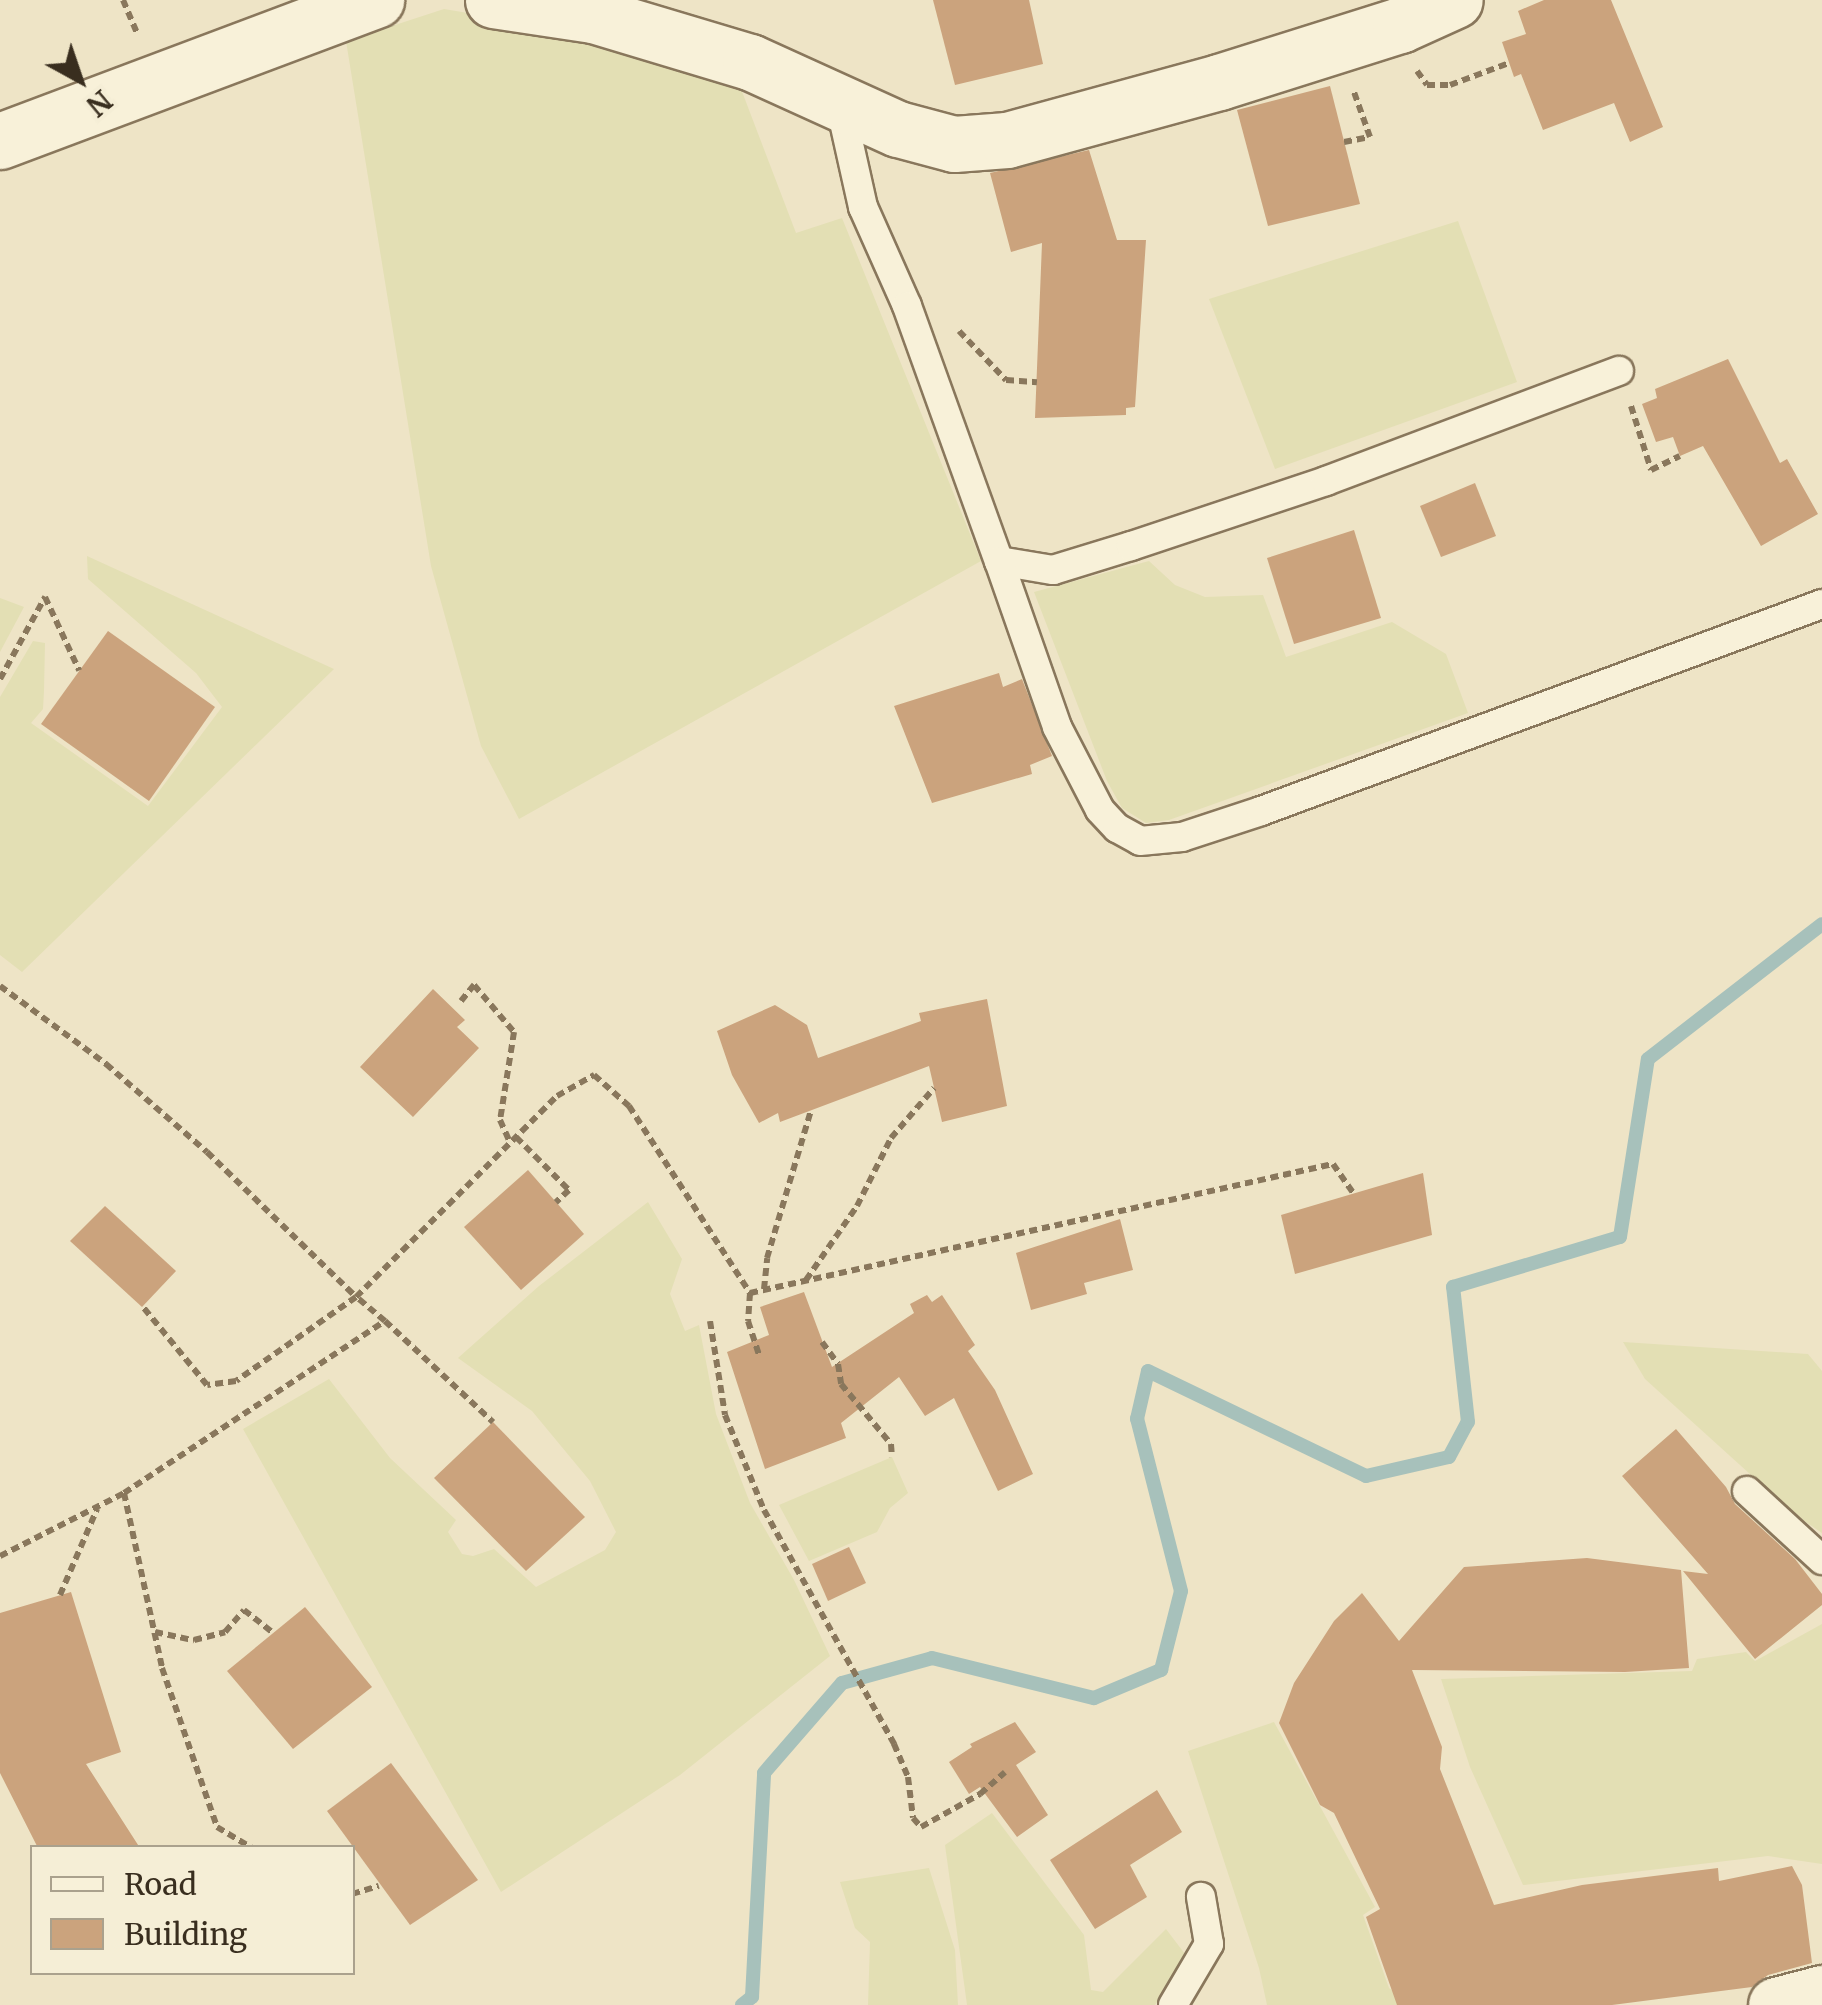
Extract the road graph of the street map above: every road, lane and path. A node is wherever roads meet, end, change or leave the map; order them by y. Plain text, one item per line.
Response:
1 (376, 0) edge
2 (494, 0) edge
3 (1456, 0) edge
4 (1389, 29) junction
5 (1337, 44) junction
6 (1509, 63) dead end
7 (840, 104) junction
8 (0, 141) edge
9 (1344, 142) dead end
10 (904, 300) junction
11 (1619, 370) joint
12 (1037, 382) dead end
13 (1680, 456) dead end
14 (1000, 560) junction
15 (1822, 604) edge
16 (80, 670) dead end
17 (0, 679) edge
18 (0, 986) edge
19 (460, 1000) dead end
20 (934, 1088) dead end
21 (811, 1110) dead end
22 (512, 1139) junction
23 (1353, 1193) dead end
24 (556, 1202) dead end
25 (806, 1280) junction
26 (764, 1289) junction
27 (750, 1293) junction
28 (356, 1297) junction
29 (142, 1307) dead end
30 (710, 1320) dead end
31 (385, 1321) junction
32 (822, 1342) dead end
33 (759, 1355) dead end
34 (493, 1422) dead end
35 (892, 1456) dead end
36 (1747, 1491) dead end
37 (124, 1492) junction
38 (98, 1506) junction
39 (0, 1556) edge
40 (1822, 1560) edge
41 (60, 1595) dead end
42 (154, 1632) junction
43 (273, 1633) dead end
44 (1005, 1772) dead end
45 (247, 1845) edge
46 (379, 1886) dead end
47 (355, 1893) edge
48 (1201, 1898) dead end
49 (1822, 1992) edge
50 (1173, 2005) edge
51 (1776, 2005) edge

1 - 8 street
2 - 7 street
3 - 4 street
4 - 5 street
4 - 6 path
5 - 7 street
5 - 9 path
7 - 10 lane
10 - 12 path
10 - 14 lane
11 - 13 path
11 - 14 lane
14 - 15 lane
16 - 17 path
18 - 28 path
19 - 22 path
20 - 25 path
21 - 26 path
22 - 24 path
22 - 27 path
22 - 28 path
23 - 25 path
25 - 26 path
26 - 27 path
27 - 33 path
28 - 29 path
28 - 31 path
30 - 44 path
31 - 34 path
31 - 37 path
32 - 35 path
36 - 40 lane
37 - 38 path
37 - 42 path
38 - 39 path
38 - 41 path
42 - 43 path
42 - 45 path
46 - 47 path
48 - 50 lane
49 - 51 street

